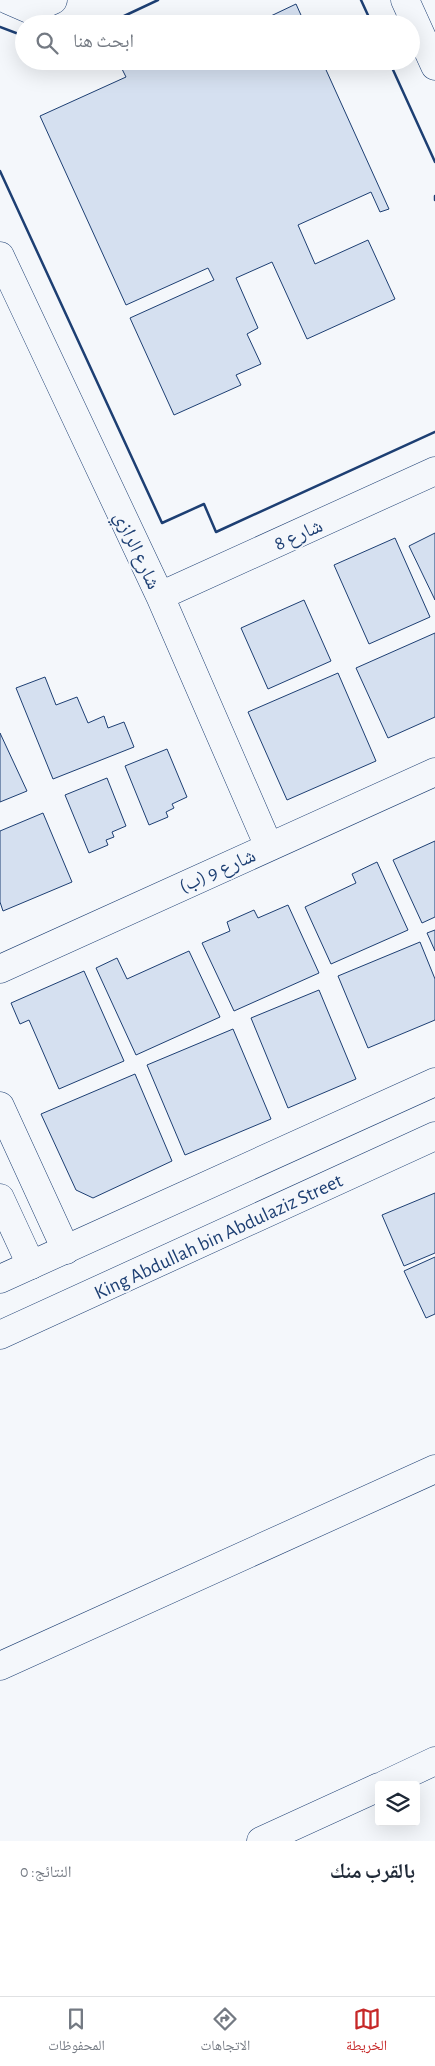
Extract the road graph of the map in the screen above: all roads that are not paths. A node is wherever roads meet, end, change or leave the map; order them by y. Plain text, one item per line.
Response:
1 (8, 0) edge
2 (53, 0) edge
3 (405, 0) edge
4 (412, 15) edge
5 (420, 33) edge
6 (435, 66) edge
7 (0, 256) edge
8 (435, 471) edge
9 (160, 596) junction
10 (435, 772) edge
11 (269, 847) junction
12 (0, 969) edge
13 (435, 1082) edge
14 (0, 1106) edge
15 (435, 1136) edge
16 (0, 1198) edge
17 (66, 1250) junction
18 (31, 1265) junction
19 (0, 1279) edge
20 (0, 1335) edge
21 (435, 1469) edge
22 (0, 1666) edge
23 (435, 1761) edge
24 (392, 1781) edge
25 (375, 1789) edge
26 (291, 1835) edge
27 (261, 1841) edge

1 - 2 street
3 - 4 street
5 - 6 street
7 - 9 street, شارع الرازي
8 - 9 street, شارع 8
9 - 11 street, شارع الرازي
10 - 11 street, شارع 9 (ب)
11 - 12 street, شارع 9 (ب)
13 - 17 street
14 - 17 street
15 - 20 street, King Abdullah bin Abdulaziz Street
16 - 18 street
17 - 18 street
18 - 19 street
21 - 22 street
23 - 24 street
25 - 26 street
26 - 27 street

